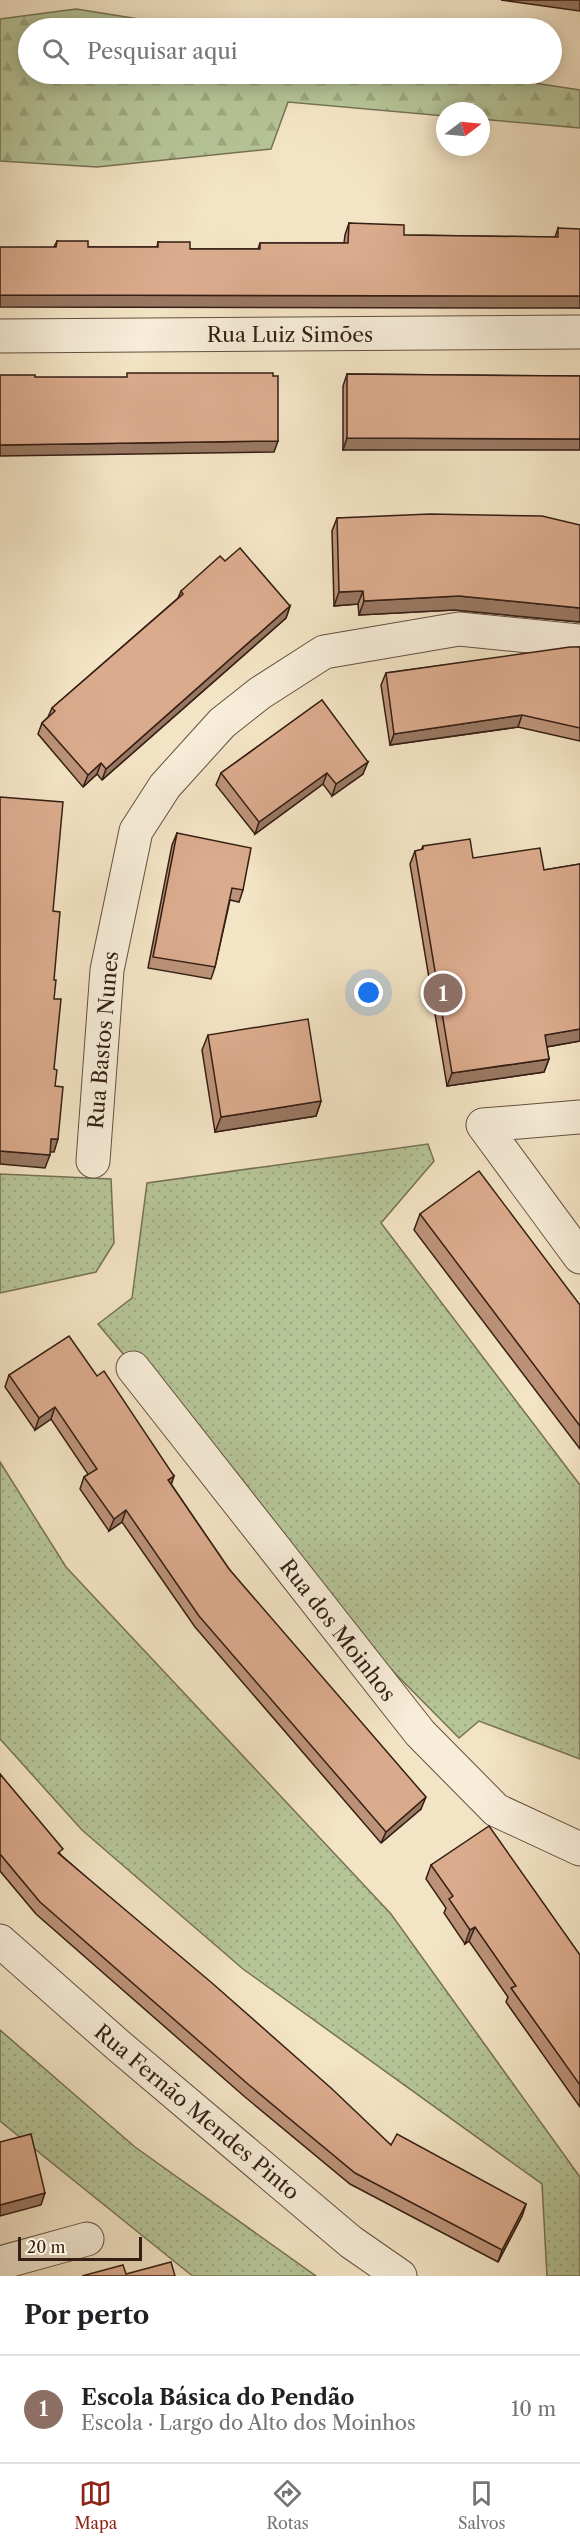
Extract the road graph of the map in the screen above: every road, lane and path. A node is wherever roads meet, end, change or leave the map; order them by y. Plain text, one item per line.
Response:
1 (580, 332) edge
2 (0, 336) edge
3 (580, 641) edge
4 (580, 1117) edge
5 (93, 1161) dead end
6 (580, 1257) edge
7 (133, 1368) dead end
8 (580, 1849) edge
9 (0, 1941) edge
10 (87, 2239) dead end
11 (0, 2263) edge
12 (400, 2276) edge

1 - 2 street, Rua Luiz Simões
3 - 5 street, Rua Bastos Nunes
4 - 6 street
7 - 8 street, Rua dos Moinhos
9 - 12 street, Rua Fernão Mendes Pinto
10 - 11 street

